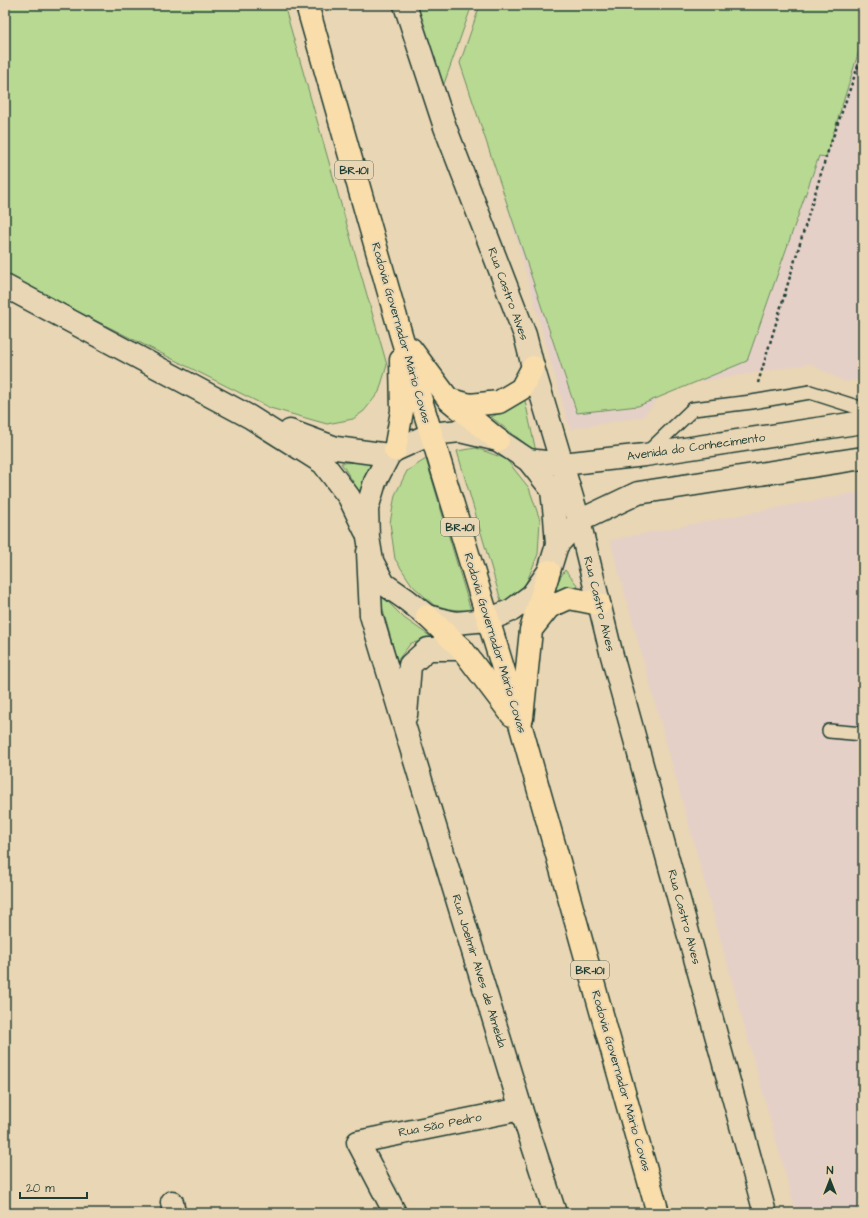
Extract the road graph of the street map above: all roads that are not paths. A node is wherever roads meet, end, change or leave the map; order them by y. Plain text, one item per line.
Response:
1 (307, 5) edge
2 (405, 5) edge
3 (5, 286) edge
4 (401, 335) junction
5 (533, 367) junction
6 (449, 400) junction
7 (863, 409) edge
8 (250, 416) junction
9 (863, 422) edge
10 (432, 434) junction
11 (498, 440) junction
12 (392, 452) junction
13 (645, 455) junction
14 (863, 458) edge
15 (528, 460) junction
16 (562, 464) junction
17 (579, 521) junction
18 (368, 537) junction
19 (557, 545) junction
20 (549, 571) junction
21 (598, 604) junction
22 (426, 616) junction
23 (488, 620) junction
24 (531, 630) junction
25 (462, 649) junction
26 (521, 727) junction
27 (405, 728) junction
28 (829, 731) dead end
29 (863, 734) edge
30 (521, 1109) junction
31 (395, 1213) edge
32 (554, 1213) edge
33 (658, 1213) edge
34 (766, 1213) edge

1 - 4 highway, Rodovia Governador Mário Covas / BR-101
2 - 5 street, Rua Castro Alves
3 - 8 street
4 - 6 highway
4 - 10 highway, Rodovia Governador Mário Covas / BR-101
4 - 12 highway
5 - 6 highway
5 - 16 street, Rua Castro Alves
6 - 11 highway
7 - 13 lane
8 - 12 street
8 - 18 street
9 - 13 street, Avenida do Conhecimento
10 - 11 street
10 - 12 street
10 - 23 highway, Rodovia Governador Mário Covas / BR-101
11 - 15 street
12 - 18 street
13 - 16 street, Avenida do Conhecimento
14 - 17 street
15 - 16 street, Avenida do Conhecimento
15 - 19 street
16 - 17 street, Rua Castro Alves
17 - 19 street
17 - 21 street, Rua Castro Alves
18 - 22 street
18 - 27 street, Rua Joelmir Alves de Almeida
19 - 20 street
20 - 23 street
20 - 24 highway
21 - 24 highway
21 - 34 street, Rua Castro Alves
22 - 23 street
22 - 25 highway
23 - 26 highway, Rodovia Governador Mário Covas / BR-101
24 - 26 highway
25 - 26 highway
25 - 27 street, Rua Joelmir Alves de Almeida
26 - 33 highway, Rodovia Governador Mário Covas / BR-101
27 - 30 street, Rua Joelmir Alves de Almeida
28 - 29 lane
30 - 31 street, Rua São Pedro
30 - 32 street, Rua Joelmir Alves de Almeida

